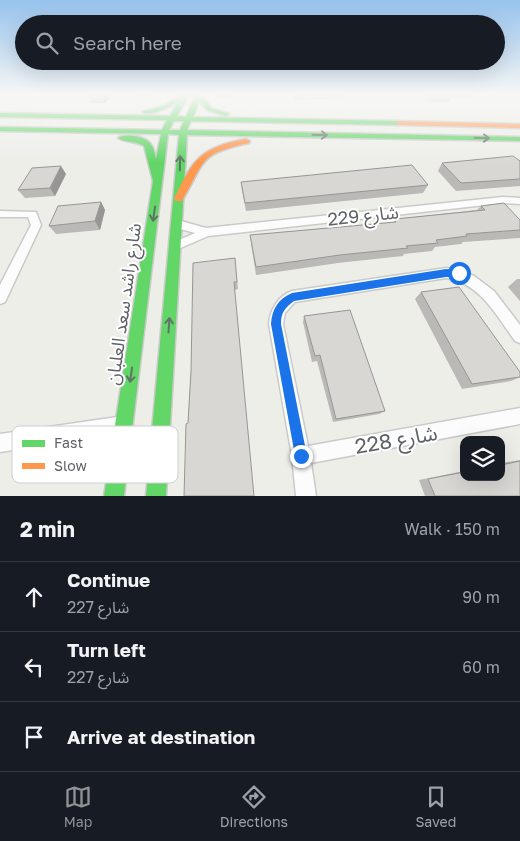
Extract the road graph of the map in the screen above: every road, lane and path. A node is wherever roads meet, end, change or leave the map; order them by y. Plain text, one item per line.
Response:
1 (109, 117) edge
2 (174, 117) edge
3 (187, 117) edge
4 (273, 117) edge
5 (308, 122) junction
6 (168, 125) junction
7 (185, 125) junction
8 (520, 126) edge
9 (0, 128) edge
10 (27, 129) junction
11 (296, 134) junction
12 (520, 139) edge
13 (158, 184) junction
14 (179, 199) junction
15 (520, 201) edge
16 (0, 214) edge
17 (177, 224) junction
18 (206, 232) junction
19 (176, 246) junction
20 (0, 298) edge
21 (520, 336) edge
22 (520, 416) edge
23 (124, 426) edge
24 (162, 426) edge
25 (301, 456) junction
26 (116, 483) edge
27 (157, 483) edge
28 (114, 496) edge
29 (156, 496) edge
30 (306, 496) edge

1 - 6 main road
2 - 6 main road
3 - 7 main road
4 - 5 main road
5 - 7 main road
5 - 8 main road
6 - 7 main road
6 - 10 main road
6 - 13 main road, شارع راشد سعد العلبان
7 - 11 main road
14 -> 7 main road
9 - 10 main road
10 - 13 main road
11 -> 12 main road
11 - 14 main road
13 -> 23 main road, شارع راشد سعد العلبان
14 - 17 main road
15 - 18 street, شارع 229
16 - 20 street
17 - 18 street, شارع 229
17 - 19 main road
18 - 19 street, شارع 229
24 -> 19 main road
21 - 25 street
22 - 25 street, شارع 228
25 - 30 street
26 - 28 main road, شارع راشد سعد العلبان
29 -> 27 main road

